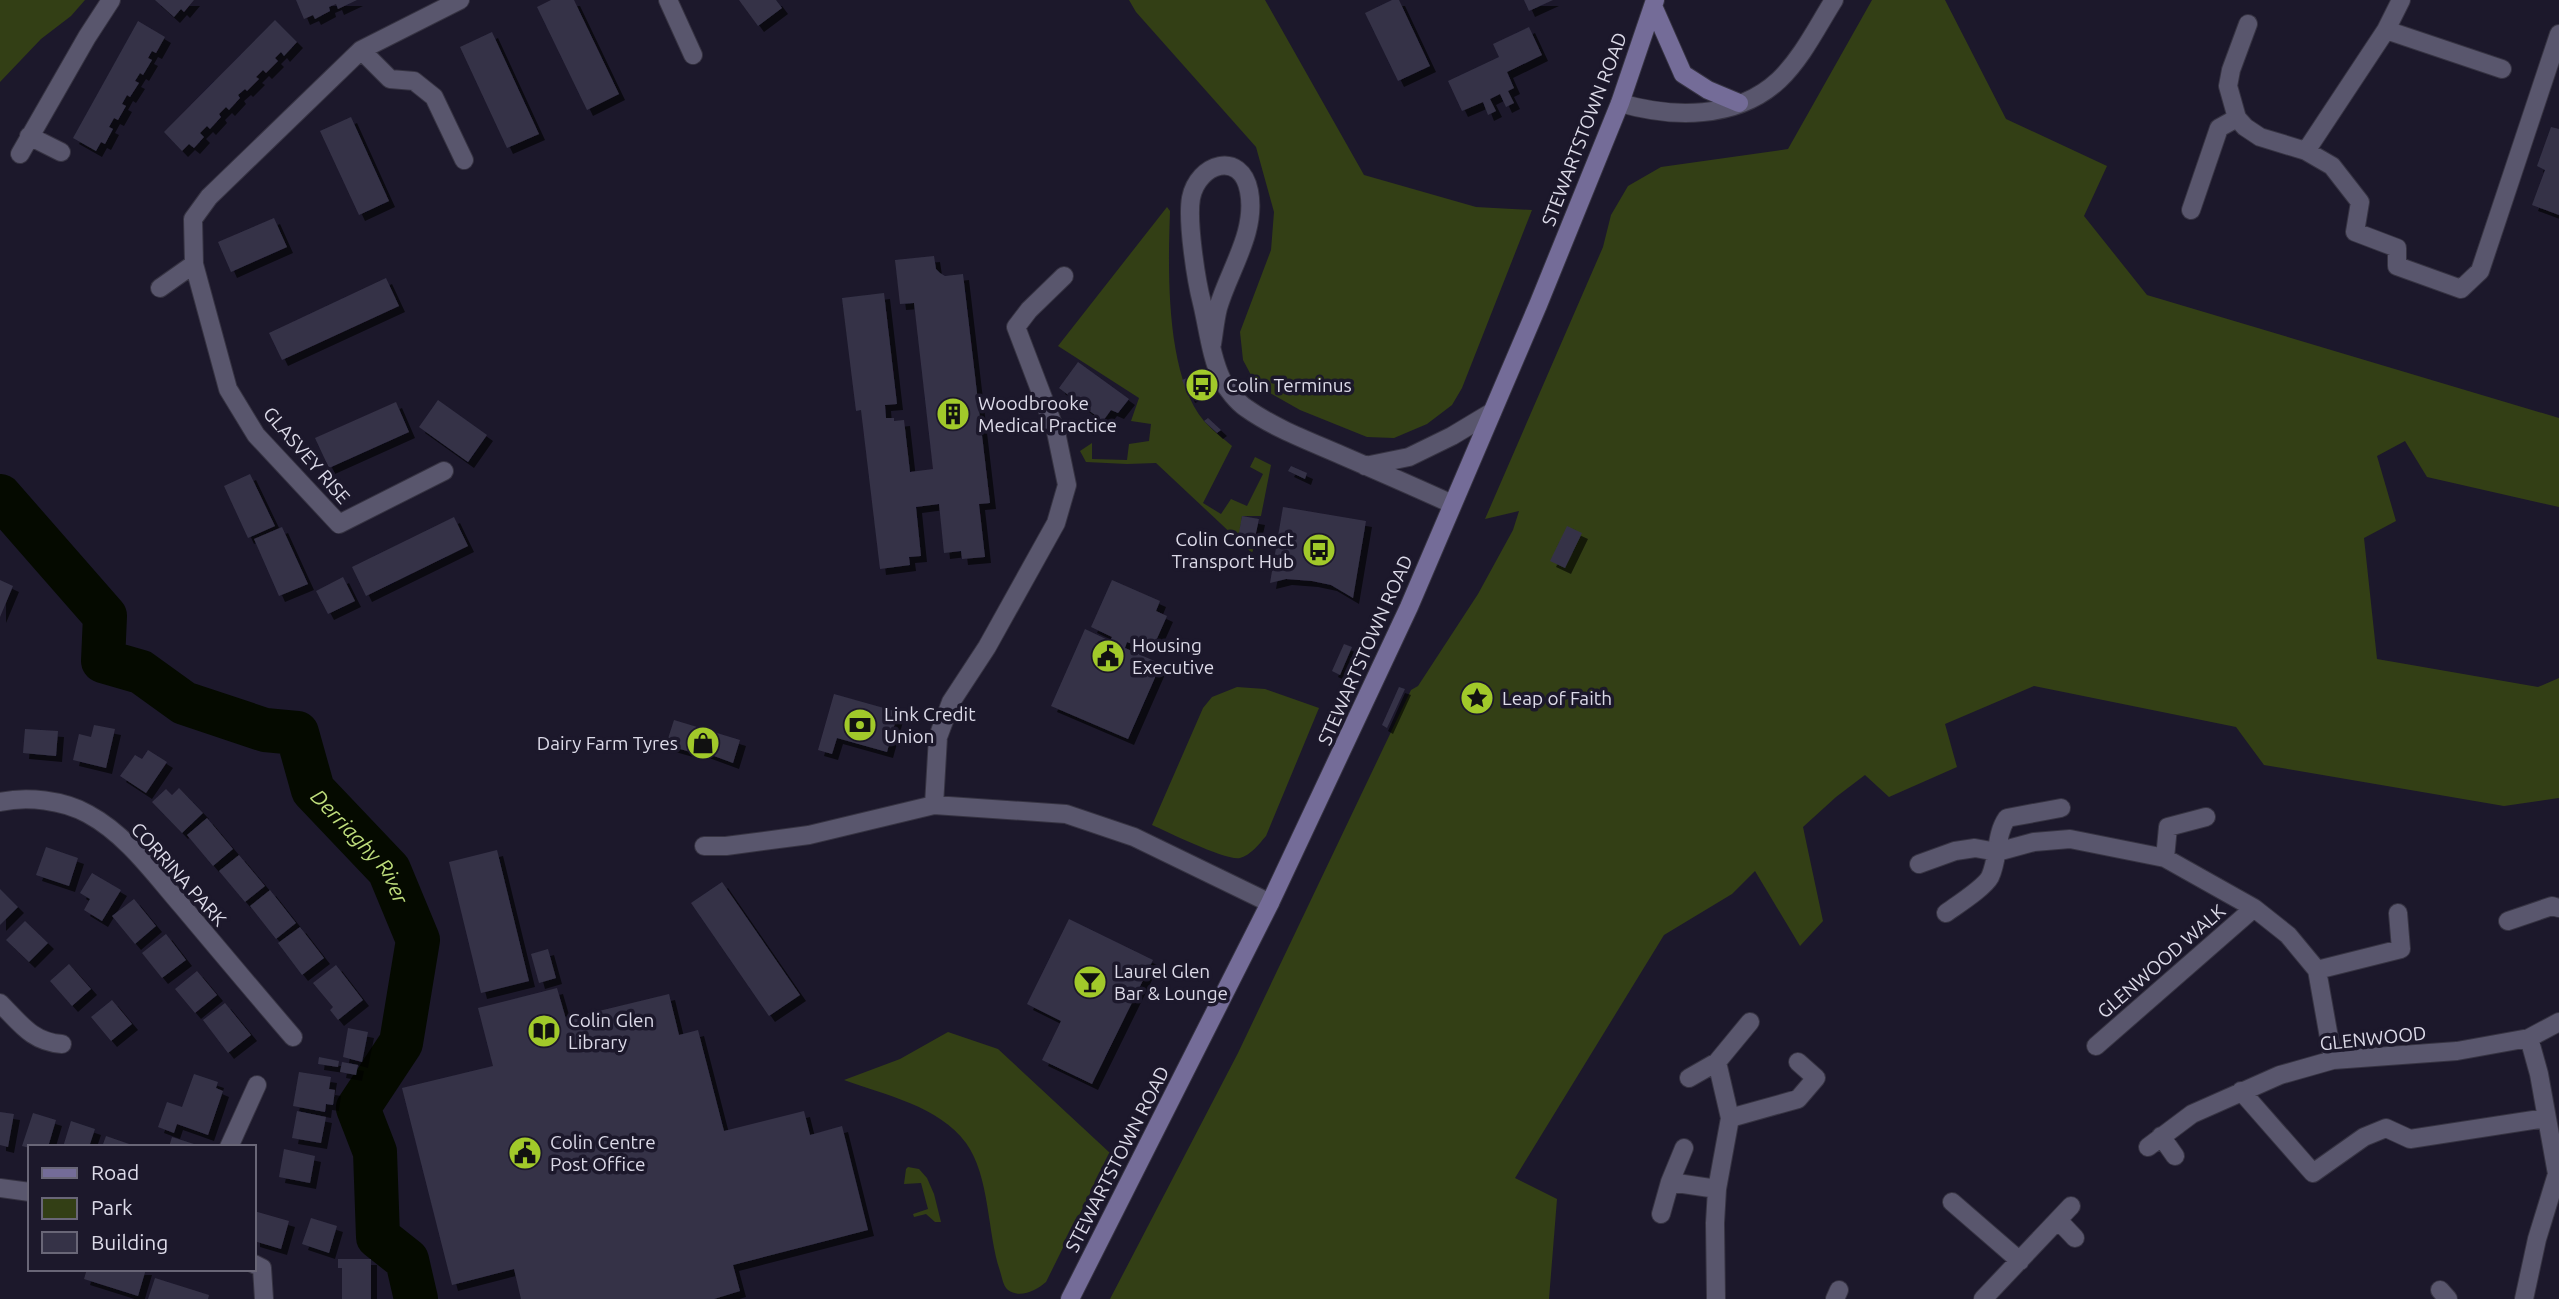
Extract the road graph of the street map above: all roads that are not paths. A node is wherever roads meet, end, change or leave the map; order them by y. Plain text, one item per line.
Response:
1 (111, 0) edge
2 (460, 0) edge
3 (668, 0) edge
4 (1834, 0) edge
5 (2401, 0) edge
6 (1654, 3) edge
7 (2248, 24) dead end
8 (2386, 30) junction
9 (2559, 34) edge
10 (361, 50) junction
11 (693, 55) dead end
12 (2502, 69) dead end
13 (1620, 103) junction
14 (1739, 103) junction
15 (2237, 118) junction
16 (29, 136) junction
17 (2306, 151) junction
18 (61, 152) dead end
19 (20, 154) dead end
20 (464, 160) dead end
21 (2191, 209) dead end
22 (194, 264) junction
23 (1064, 276) dead end
24 (160, 288) dead end
25 (1212, 344) junction
26 (1492, 412) junction
27 (1366, 466) junction
28 (444, 471) dead end
29 (1452, 504) junction
30 (0, 802) edge
31 (934, 805) junction
32 (2061, 808) dead end
33 (2206, 817) dead end
34 (704, 846) dead end
35 (1997, 852) junction
36 (2165, 858) junction
37 (1919, 864) dead end
38 (1270, 903) junction
39 (2254, 908) junction
40 (2559, 908) edge
41 (2398, 913) dead end
42 (1946, 914) dead end
43 (2508, 921) dead end
44 (2317, 970) junction
45 (0, 1003) edge
46 (1750, 1022) dead end
47 (2559, 1022) edge
48 (293, 1037) dead end
49 (2529, 1038) junction
50 (62, 1044) dead end
51 (2096, 1046) dead end
52 (2333, 1060) junction
53 (1717, 1062) junction
54 (1798, 1062) dead end
55 (1689, 1078) dead end
56 (257, 1085) dead end
57 (2241, 1091) junction
58 (1730, 1118) junction
59 (2546, 1118) junction
60 (230, 1145) edge
61 (1684, 1148) dead end
62 (2175, 1156) dead end
63 (2558, 1174) edge
64 (1670, 1182) junction
65 (0, 1188) edge
66 (1717, 1189) junction
67 (28, 1192) edge
68 (1952, 1202) dead end
69 (2071, 1206) dead end
70 (1661, 1214) dead end
71 (2058, 1220) junction
72 (2075, 1238) dead end
73 (2020, 1261) junction
74 (256, 1266) edge
75 (264, 1299) edge
76 (1070, 1299) edge
77 (1716, 1299) edge
78 (1983, 1299) edge
79 (2524, 1299) edge

1 - 16 street
2 - 10 street, GLASVEY RISE
3 - 11 street
4 - 14 street
5 - 8 street
6 - 13 main road, STEWARTSTOWN ROAD
6 - 14 main road
7 - 15 street
8 - 12 street
8 - 17 street
9 - 17 street
10 - 20 street
10 - 22 street, GLASVEY RISE
13 - 14 street
13 - 26 main road, STEWARTSTOWN ROAD
15 - 17 street
15 - 21 street
16 - 18 street
16 - 19 street
22 - 24 street
22 - 28 street, GLASVEY RISE
23 - 31 street
25 - 25 street
25 - 27 street
26 - 27 street
26 - 29 main road, STEWARTSTOWN ROAD
27 - 29 street
29 - 38 main road, STEWARTSTOWN ROAD
30 - 48 street, CORRINA PARK
31 - 34 street
31 - 38 street
32 - 35 street
33 - 36 street
35 - 36 street
35 - 37 street
35 - 42 street
36 - 39 street
38 - 76 main road, STEWARTSTOWN ROAD
39 - 44 street
39 - 51 street, GLENWOOD WALK
40 - 43 street
41 - 44 street
44 - 52 street
45 - 50 street
46 - 53 street
47 - 49 street, GLENWOOD
49 - 52 street, GLENWOOD
49 - 59 street
52 - 57 street, GLENWOOD
53 - 55 street
53 - 58 street
54 - 58 street
56 - 60 street
57 - 59 street
57 - 62 street, GLENWOOD
58 - 66 street
59 - 63 street
61 - 64 street
63 - 79 street
64 - 66 street
64 - 70 street
65 - 67 street
66 - 77 street
68 - 73 street
69 - 71 street
71 - 72 street
71 - 73 street
73 - 78 street
74 - 75 street

